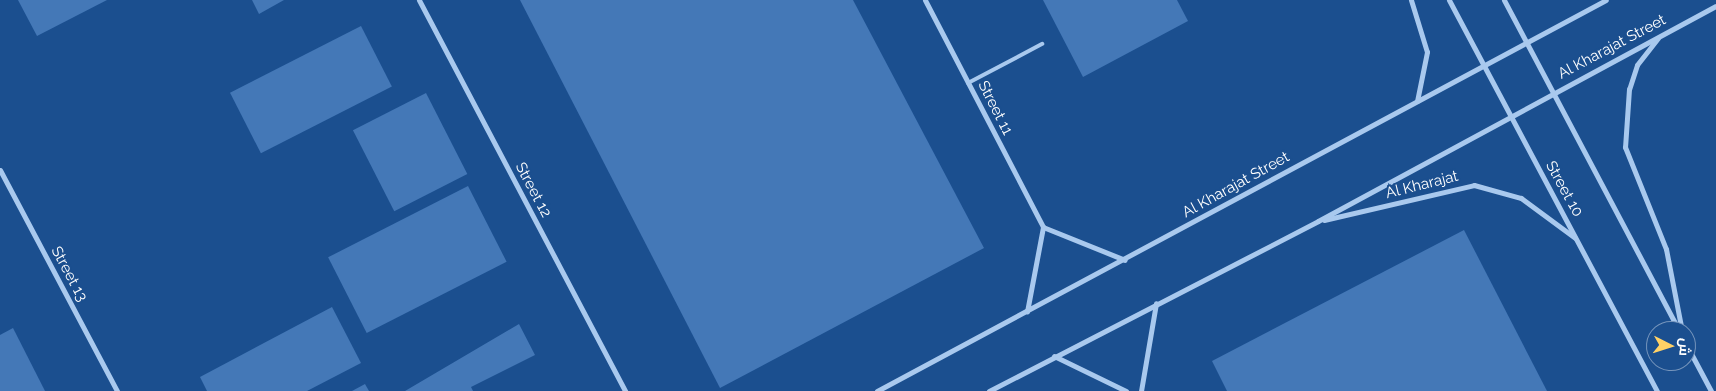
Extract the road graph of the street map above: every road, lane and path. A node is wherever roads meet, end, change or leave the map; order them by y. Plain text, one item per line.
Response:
1 (418, 0) edge
2 (925, 0) edge
3 (1411, 0) edge
4 (1449, 0) edge
5 (1504, 0) edge
6 (1606, 0) edge
7 (1716, 6) edge
8 (1660, 36) junction
9 (1526, 43) junction
10 (1042, 44) dead end
11 (1483, 65) junction
12 (968, 83) junction
13 (1552, 93) junction
14 (1417, 101) junction
15 (1510, 117) junction
16 (0, 170) edge
17 (1318, 221) junction
18 (1043, 227) junction
19 (1577, 240) junction
20 (1126, 260) junction
21 (1156, 302) junction
22 (1027, 312) junction
23 (1676, 321) edge
24 (1679, 321) edge
25 (1054, 356) junction
26 (1696, 363) edge
27 (117, 391) edge
28 (625, 391) edge
29 (877, 391) edge
30 (989, 391) edge
31 (1126, 391) edge
32 (1141, 391) edge
33 (1657, 391) edge
34 (1711, 391) edge

1 - 28 street, Street 12
2 - 12 street, Street 11
3 - 14 street
4 - 11 street, Street 10
5 - 9 street
6 - 9 street, Al Kharajat Street
7 - 8 street, Al Kharajat Street
8 - 13 street, Al Kharajat Street
8 - 24 street
9 - 11 street, Al Kharajat Street
9 - 13 street
10 - 12 lane
11 - 14 street, Al Kharajat Street
11 - 15 street, Street 10
12 - 18 street, Street 11
13 - 15 street, Al Kharajat Street
13 - 23 street
14 - 20 street, Al Kharajat Street
15 - 17 street, Al Kharajat Street
15 - 19 street, Street 10
16 - 27 street, Street 13
17 - 19 street, Al Kharajat
17 - 21 street, Al Kharajat Street
18 - 20 street
18 - 22 street
19 - 33 street, Street 10
20 - 22 street, Al Kharajat Street
21 - 25 street, Al Kharajat Street
21 - 32 street
22 - 29 street, Al Kharajat Street
25 - 30 street, Al Kharajat Street
25 - 31 street
26 - 34 street

